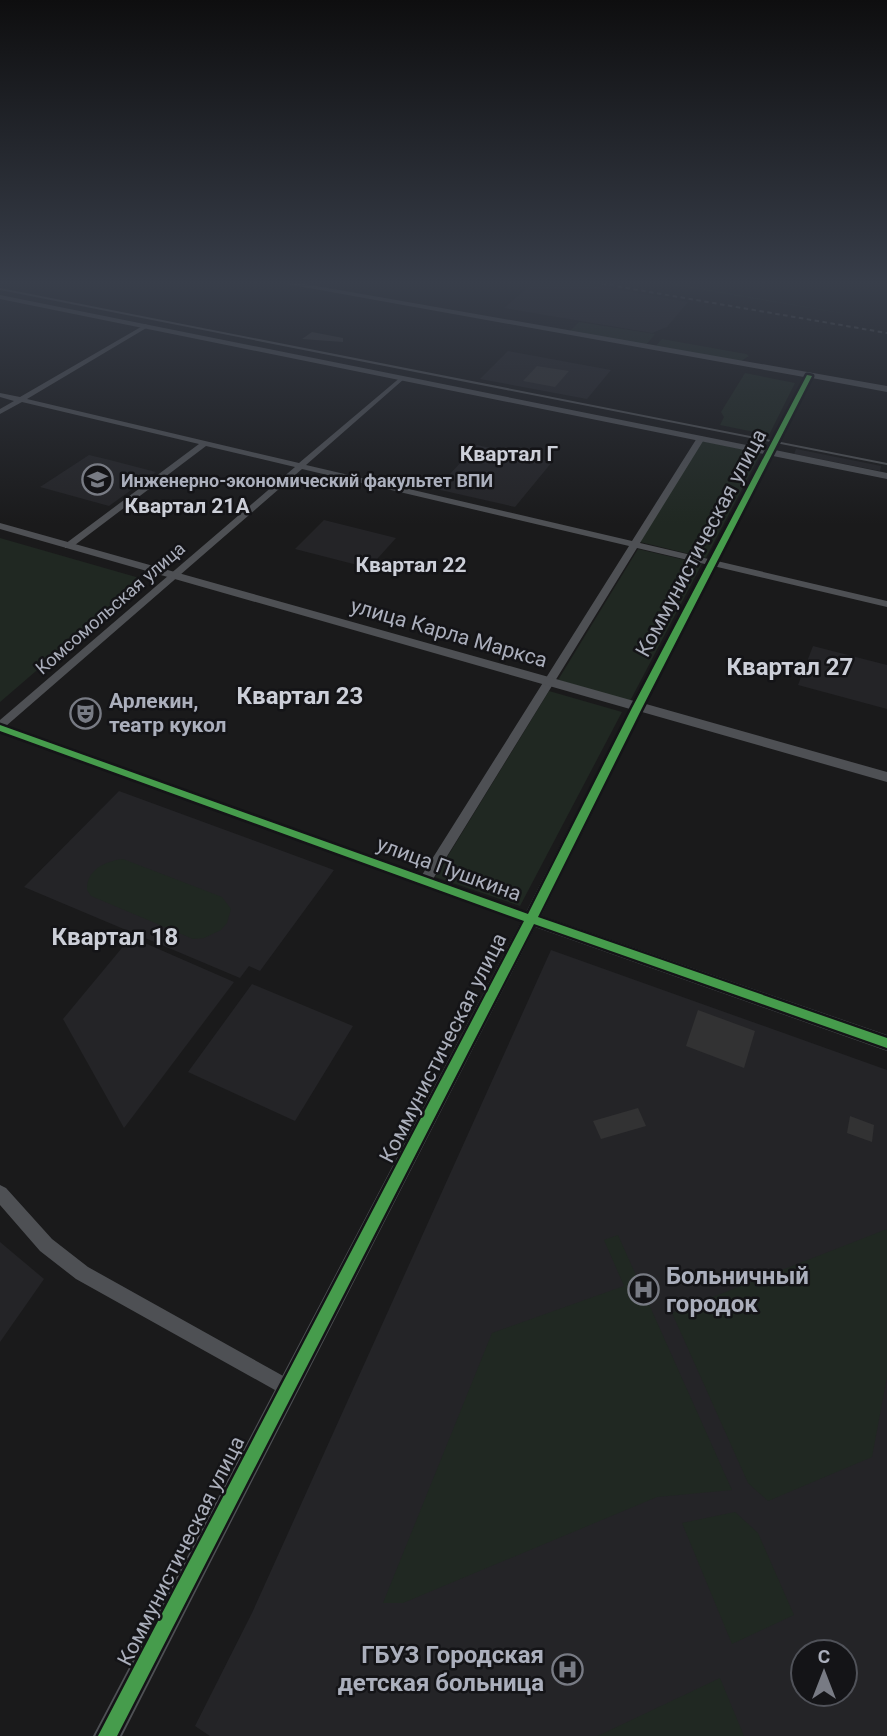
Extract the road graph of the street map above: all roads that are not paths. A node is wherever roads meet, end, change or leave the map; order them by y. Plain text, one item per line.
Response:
1 (84, 362) edge
2 (323, 362) edge
3 (729, 362) edge
4 (808, 376) junction
5 (402, 378) junction
6 (887, 389) edge
7 (0, 395) edge
8 (21, 399) junction
9 (0, 412) edge
10 (701, 438) junction
11 (205, 443) junction
12 (771, 452) junction
13 (300, 465) junction
14 (887, 476) edge
15 (0, 527) edge
16 (633, 544) junction
17 (68, 546) junction
18 (712, 562) junction
19 (175, 576) junction
20 (887, 604) edge
21 (547, 683) junction
22 (637, 708) junction
23 (0, 727) edge
24 (887, 777) edge
25 (425, 881) junction
26 (531, 919) junction
27 (887, 1043) edge
28 (0, 1194) edge
29 (288, 1388) junction
30 (107, 1736) edge

1 - 8 street
2 - 5 street
3 - 4 street
4 - 6 street
4 - 12 street, Коммунистическая улица
5 - 10 street
5 - 13 street, Комсомольская улица
7 - 8 street
8 - 9 street
8 - 11 street
10 - 12 street
10 - 16 street
11 - 13 street
11 - 17 street
12 - 14 street
12 - 18 street, Коммунистическая улица
13 - 16 street
13 - 19 street, Комсомольская улица
15 - 17 street, улица Карла Маркса
16 - 18 street
16 - 21 street
17 - 19 street, улица Карла Маркса
18 - 20 street
18 - 22 street, Коммунистическая улица
19 - 21 street, улица Карла Маркса
19 - 23 street, Комсомольская улица
21 - 22 street, улица Карла Маркса
21 - 25 street
22 - 24 street, улица Карла Маркса
22 - 26 street, Коммунистическая улица
23 - 25 street, улица Пушкина
25 - 26 street, улица Пушкина
26 - 27 street, улица Пушкина
26 - 29 street, Коммунистическая улица
28 - 29 street
29 - 30 street, Коммунистическая улица

